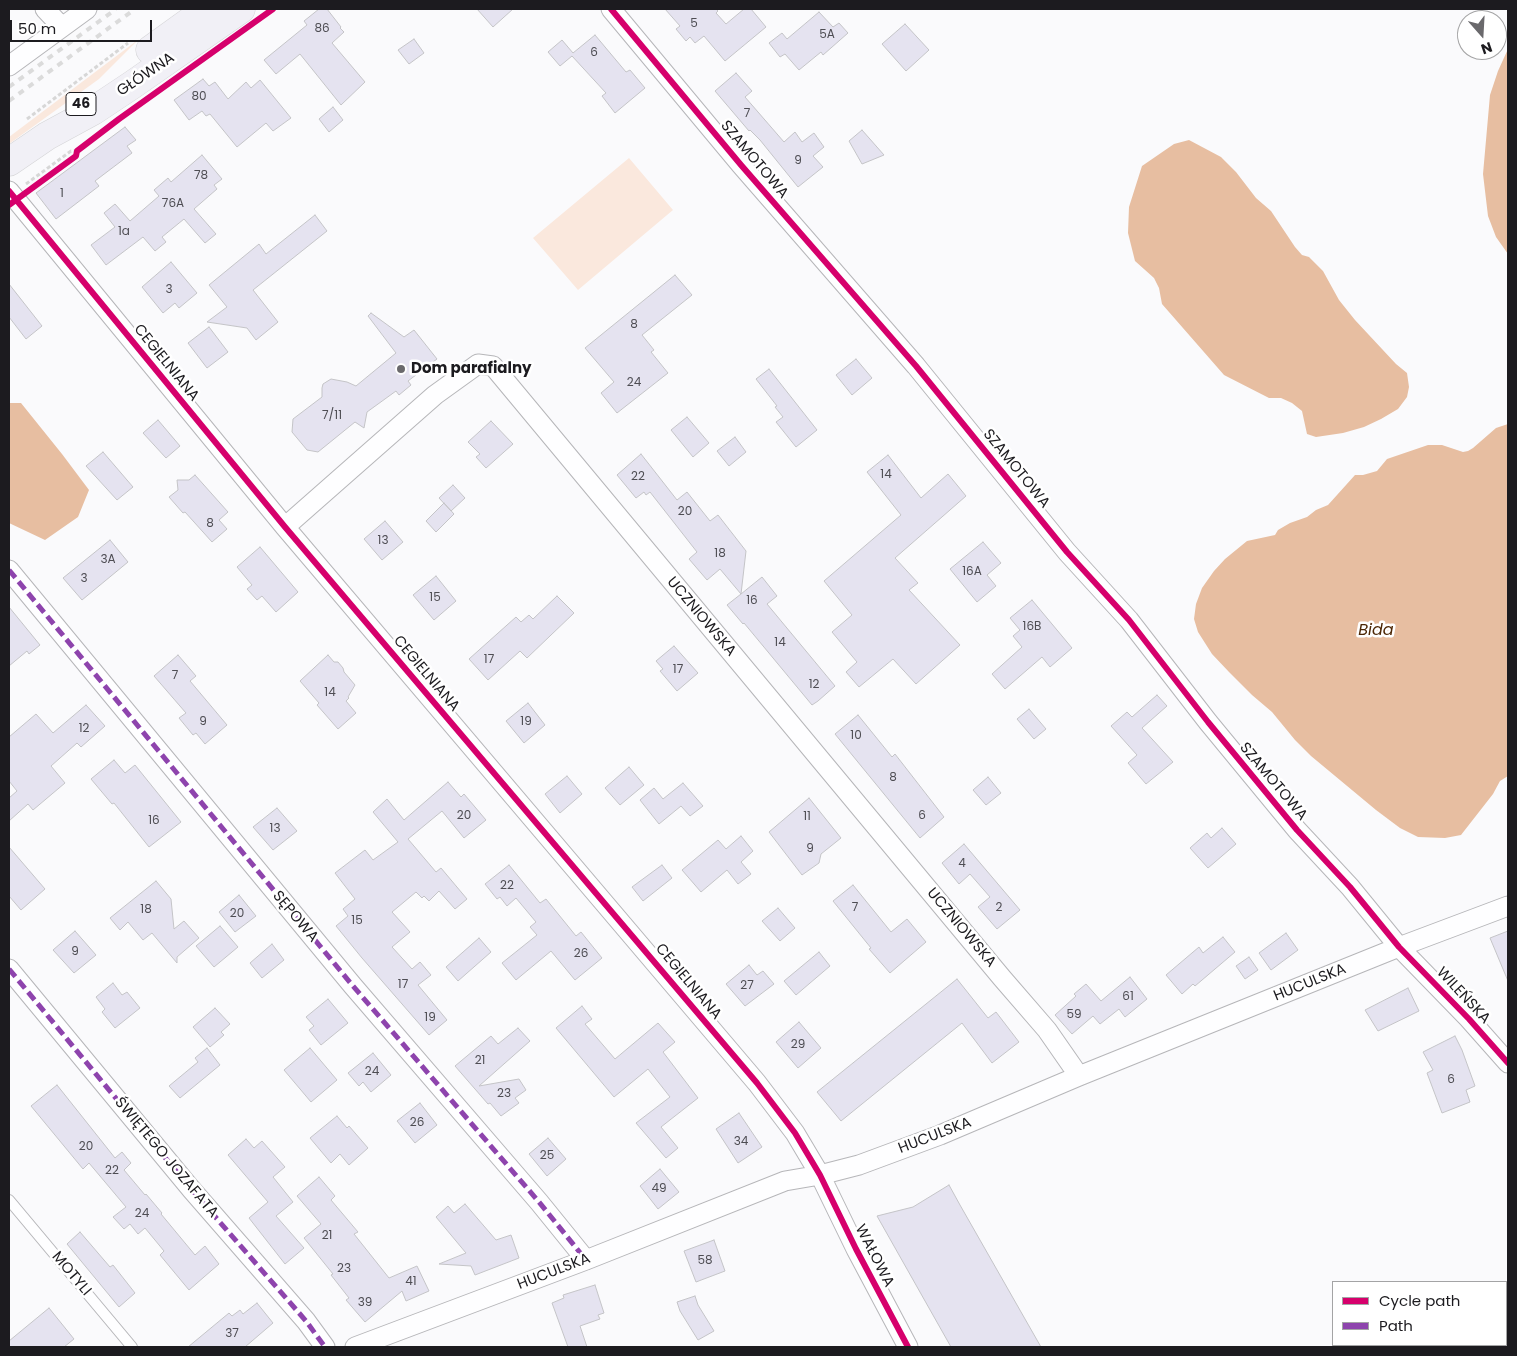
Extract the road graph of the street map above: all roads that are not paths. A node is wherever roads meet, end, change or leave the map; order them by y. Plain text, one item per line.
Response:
1 (45, 9) edge
2 (87, 9) edge
3 (207, 9) edge
4 (241, 9) edge
5 (611, 9) edge
6 (62, 27) junction
7 (9, 66) edge
8 (47, 136) junction
9 (9, 162) edge
10 (9, 191) edge
11 (284, 527) junction
12 (9, 570) edge
13 (1508, 906) edge
14 (1399, 947) junction
15 (9, 968) edge
16 (1508, 1063) edge
17 (1079, 1076) junction
18 (820, 1175) junction
19 (9, 1200) edge
20 (586, 1260) junction
21 (132, 1347) edge
22 (325, 1347) edge
23 (355, 1347) edge
24 (908, 1347) edge

1 - 6 street
2 - 6 street
3 - 8 main road, GŁÓWNA / 46
4 - 8 main road, GŁÓWNA / 46
5 - 14 street, SZAMOTOWA
6 - 7 street
8 - 9 main road, GŁÓWNA / 46
10 - 11 street, CEGIELNIANA
11 - 17 street, UCZNIOWSKA
11 - 18 street, CEGIELNIANA
12 - 20 street, SĘPOWA
13 - 14 street, HUCULSKA
14 - 16 street, WILEŃSKA
14 - 17 street, HUCULSKA
15 - 22 street, ŚWIĘTEGO JOZAFATA
17 - 18 street, HUCULSKA
18 - 20 street, HUCULSKA
18 - 24 street, WAŁOWA
19 - 21 lane, MOTYLI
20 - 23 street, HUCULSKA

